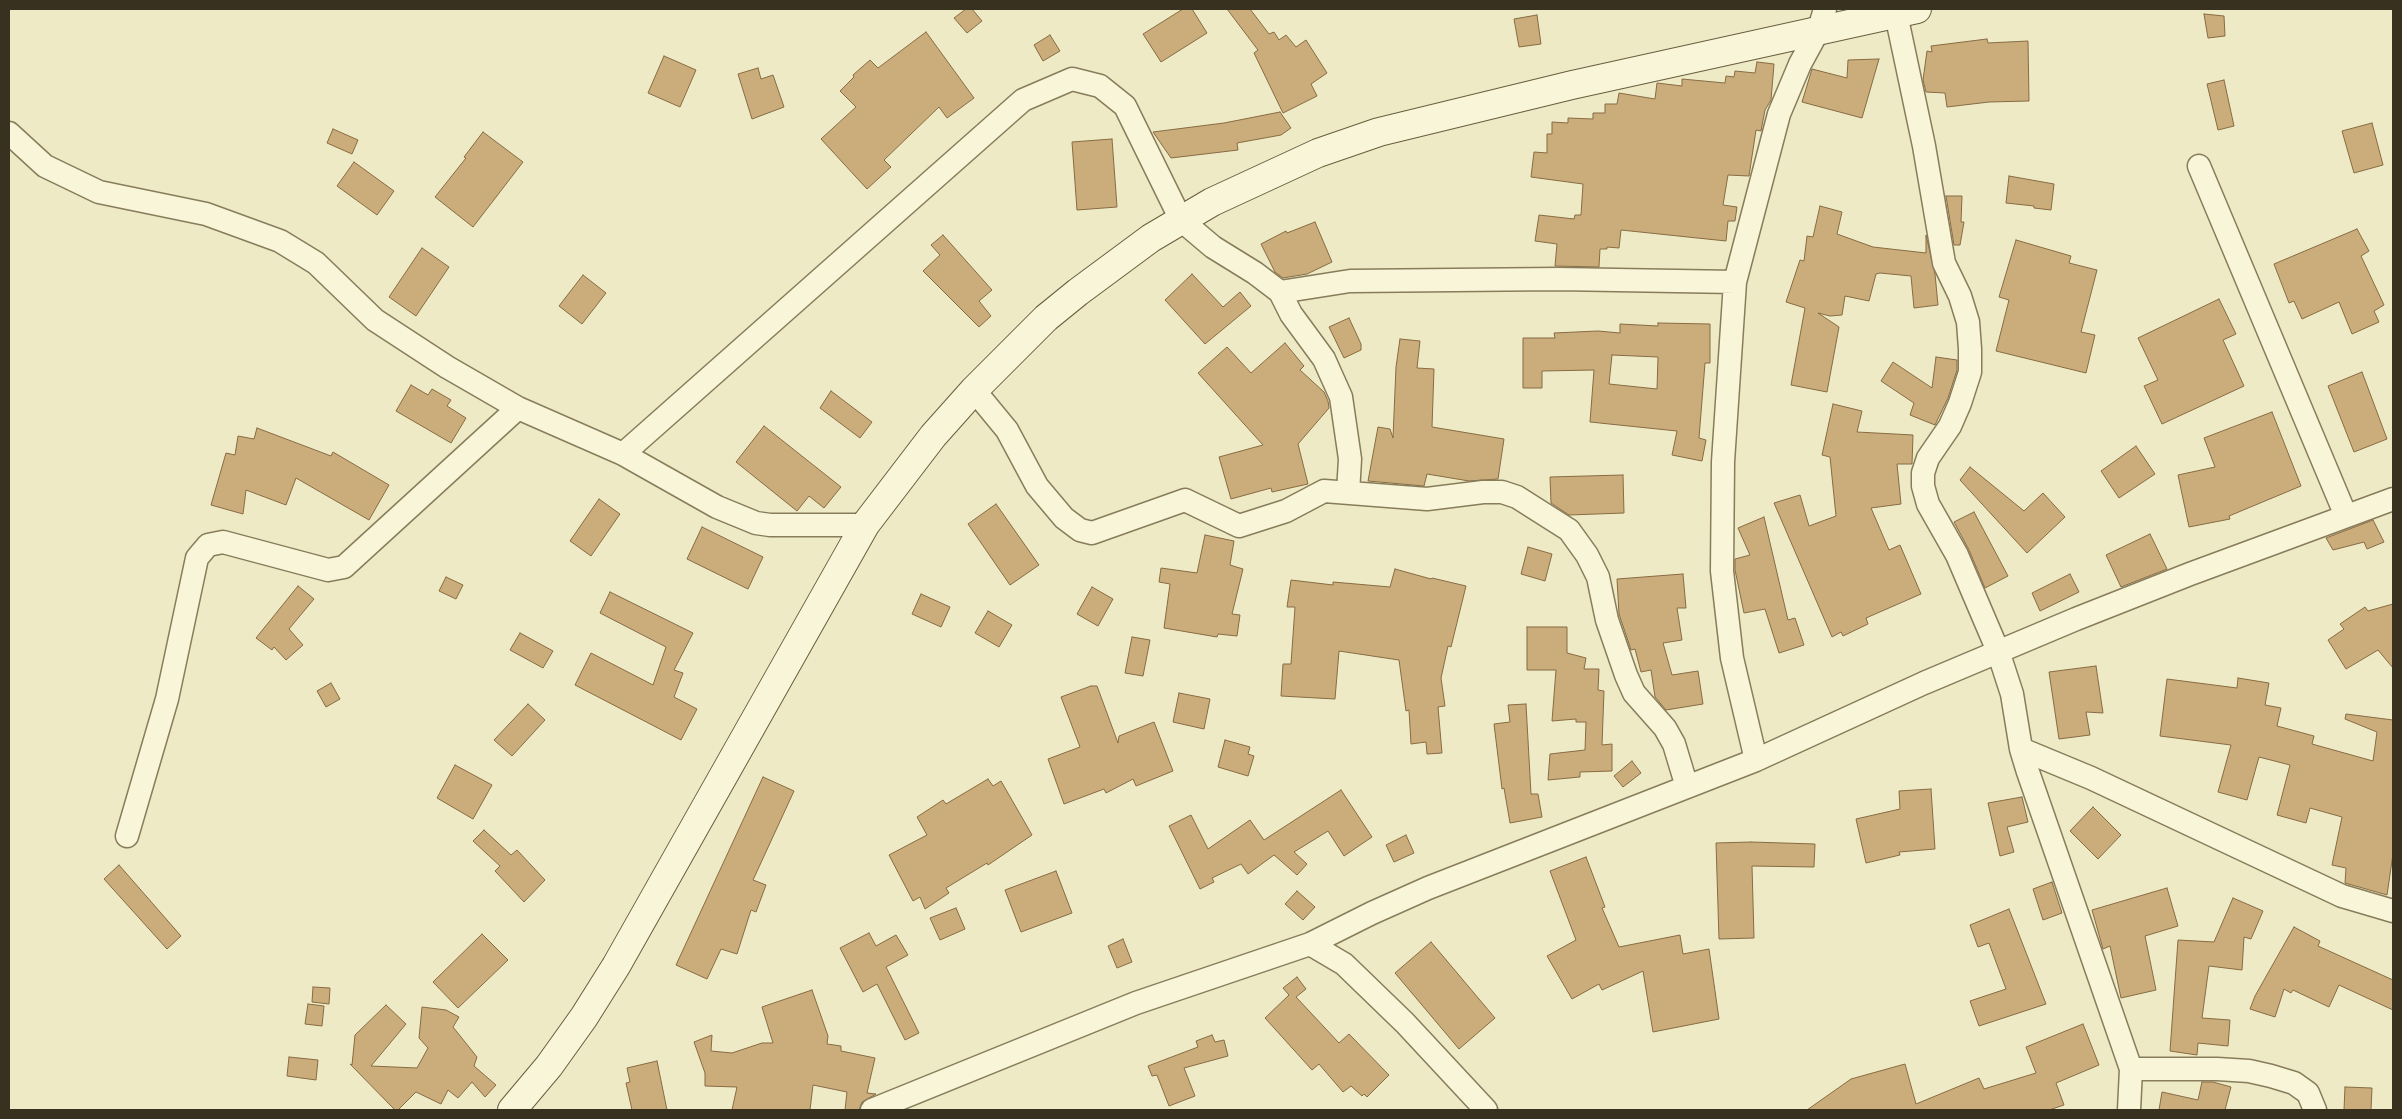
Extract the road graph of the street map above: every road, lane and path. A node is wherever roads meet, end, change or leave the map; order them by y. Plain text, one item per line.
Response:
1 (1906, 11) edge
2 (1822, 19) edge
3 (9, 133) edge
4 (2199, 166) dead end
5 (1181, 220) junction
6 (1735, 282) junction
7 (1280, 292) junction
8 (974, 390) junction
9 (518, 408) junction
10 (623, 454) junction
11 (1348, 493) junction
12 (2393, 498) edge
13 (2346, 516) junction
14 (865, 525) junction
15 (1998, 651) junction
16 (2021, 749) junction
17 (1756, 760) junction
18 (1687, 787) junction
19 (127, 836) dead end
20 (2393, 911) edge
21 (1310, 944) junction
22 (2131, 1069) junction
23 (512, 1110) edge
24 (872, 1110) edge
25 (1486, 1110) edge
26 (2129, 1110) edge
27 (2315, 1110) edge

1 - 2 street
1 - 15 street
2 - 5 street
2 - 6 street
3 - 9 street
4 - 13 street
5 - 7 street
5 - 8 street
5 - 10 street
6 - 7 street
6 - 17 street
7 - 11 street
8 - 11 street
8 - 14 street
9 - 10 street
9 - 19 street
10 - 14 street
11 - 18 street
12 - 13 street
13 - 15 street
14 - 23 street
15 - 16 street
15 - 17 street
16 - 20 street
16 - 22 street
17 - 18 street
18 - 21 street
21 - 24 street
21 - 25 street
22 - 26 street
22 - 27 street

